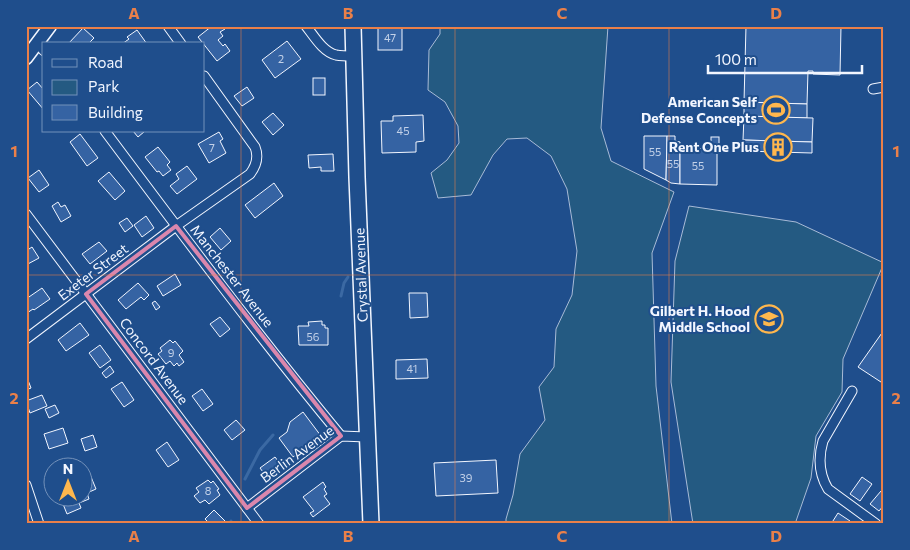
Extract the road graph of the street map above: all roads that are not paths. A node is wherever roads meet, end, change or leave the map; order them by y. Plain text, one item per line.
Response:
1 (50, 26) edge
2 (168, 26) edge
3 (306, 26) edge
4 (353, 26) edge
5 (42, 42) edge
6 (180, 42) edge
7 (40, 47) edge
8 (353, 56) junction
9 (26, 58) edge
10 (205, 77) edge
11 (884, 87) edge
12 (873, 89) dead end
13 (106, 132) edge
14 (26, 214) edge
15 (176, 226) junction
16 (86, 294) junction
17 (26, 339) edge
18 (852, 391) dead end
19 (341, 436) junction
20 (367, 436) junction
21 (26, 485) edge
22 (247, 508) junction
23 (873, 523) edge
24 (39, 524) edge
25 (259, 524) edge
26 (371, 524) edge

1 - 5 street
2 - 6 street
3 - 8 street
4 - 8 main road, Crystal Avenue
7 - 9 street
8 - 20 main road, Crystal Avenue
10 - 15 street, Exeter Street
11 - 12 street
13 - 15 street, Manchester Avenue
14 - 16 street, Concord Avenue
15 - 16 street, Exeter Street
15 - 19 street, Manchester Avenue
16 - 17 street, Exeter Street
16 - 22 street, Concord Avenue
18 - 23 street
19 - 20 street, Berlin Avenue
19 - 22 street, Berlin Avenue
20 - 26 main road, Crystal Avenue
21 - 24 street
22 - 25 street, Concord Avenue

